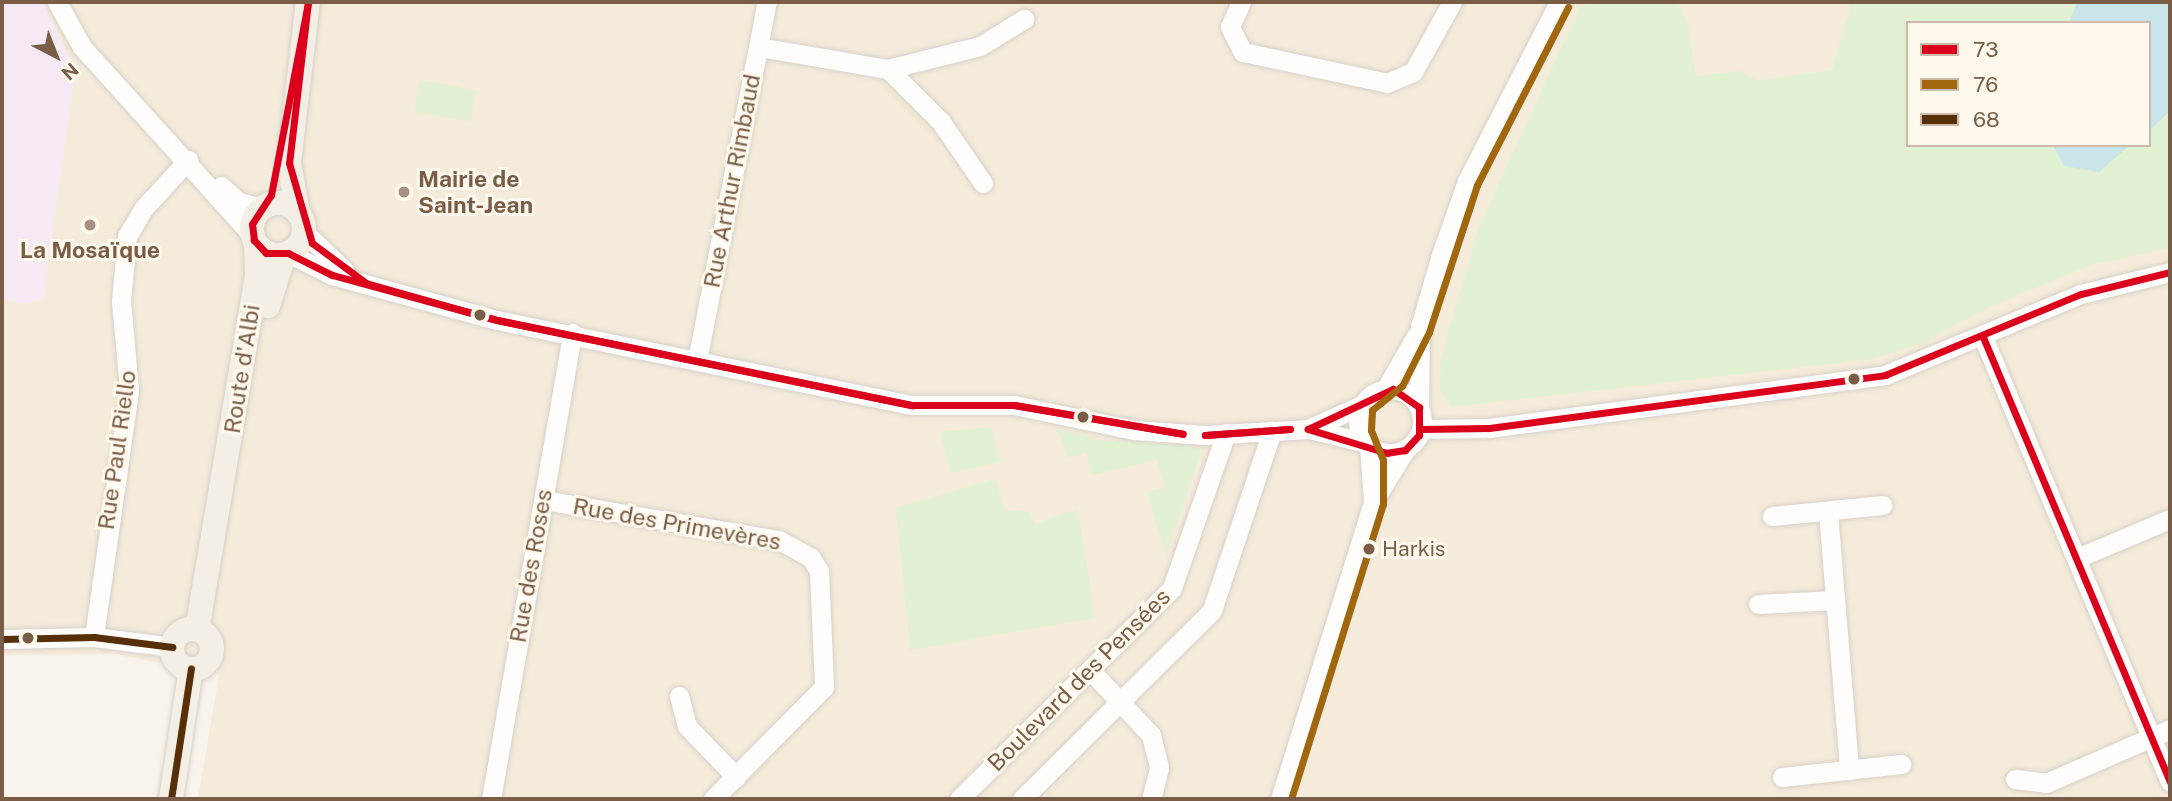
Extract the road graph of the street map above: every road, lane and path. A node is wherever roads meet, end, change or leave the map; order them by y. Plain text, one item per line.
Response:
1 (57, 2) edge
2 (308, 2) edge
3 (767, 2) edge
4 (1241, 2) edge
5 (1452, 2) edge
6 (1559, 2) edge
7 (1024, 19) dead end
8 (759, 47) junction
9 (299, 62) junction
10 (888, 69) junction
11 (188, 160) junction
12 (983, 183) dead end
13 (210, 184) junction
14 (264, 207) junction
15 (301, 222) junction
16 (255, 240) junction
17 (286, 254) junction
18 (2170, 272) edge
19 (366, 283) junction
20 (1420, 327) junction
21 (572, 333) junction
22 (1983, 337) junction
23 (697, 360) junction
24 (1385, 390) junction
25 (1362, 405) junction
26 (1419, 407) junction
27 (1308, 429) junction
28 (1421, 429) junction
29 (1272, 431) junction
30 (1226, 433) junction
31 (1368, 444) junction
32 (1405, 450) junction
33 (222, 494) junction
34 (544, 500) junction
35 (1373, 502) junction
36 (1882, 505) dead end
37 (1828, 512) junction
38 (1772, 516) dead end
39 (2170, 519) edge
40 (2077, 558) junction
41 (1834, 600) junction
42 (1758, 604) dead end
43 (197, 630) junction
44 (94, 637) junction
45 (2, 639) edge
46 (172, 647) junction
47 (191, 669) junction
48 (1091, 671) junction
49 (679, 696) dead end
50 (1121, 703) junction
51 (2170, 729) edge
52 (2152, 737) junction
53 (1901, 764) dead end
54 (1849, 769) junction
55 (1782, 776) dead end
56 (736, 777) junction
57 (2015, 779) dead end
58 (2170, 781) edge
59 (171, 799) edge
60 (491, 799) edge
61 (713, 799) edge
62 (959, 799) edge
63 (1022, 799) edge
64 (1152, 799) edge
65 (1280, 799) edge

1 - 11 street
2 - 9 main road
3 - 8 street, Rue Arthur Rimbaud
4 - 5 street
6 - 20 street
7 - 10 street
8 - 10 street
8 - 23 street, Rue Arthur Rimbaud
9 - 14 main road
9 - 15 main road
10 - 12 street
11 - 13 street
11 - 44 street, Rue Paul Riello
13 - 14 street
13 - 16 street
14 - 15 main road
14 - 16 main road, Route d'Albi
15 - 17 main road, Route d'Albi
15 - 19 street
16 - 17 main road
16 - 33 main road, Route d'Albi
17 - 19 street
17 - 33 main road, Route d'Albi
18 - 22 street
19 - 21 street
20 - 24 street
20 - 26 street
21 - 23 street
21 - 34 street, Rue des Roses
22 - 28 street
22 - 40 street
23 - 30 street
24 - 25 street
24 - 26 street
25 - 27 street
25 - 31 street
26 - 28 street
27 - 29 street
27 - 31 street
28 - 32 street
29 - 30 street
29 - 50 street, Boulevard des Pensées
30 - 48 street, Boulevard des Pensées
31 - 32 street
31 - 35 street
32 - 35 street
33 - 43 main road, Route d'Albi
34 - 56 street, Rue des Primevères
34 - 60 street, Rue des Roses
35 - 65 street
36 - 37 street
37 - 38 street
37 - 41 street
39 - 40 street
40 - 52 street
41 - 42 street
41 - 54 street
43 - 46 main road
43 - 47 main road
44 - 45 street
44 - 46 street
46 - 47 main road
47 - 59 main road
48 - 50 street
48 - 62 street, Boulevard des Pensées
49 - 56 street
50 - 63 street, Boulevard des Pensées
50 - 64 street
51 - 52 street
52 - 57 street
52 - 58 street
53 - 54 street
54 - 55 street
56 - 61 street, Rue des Primevères

